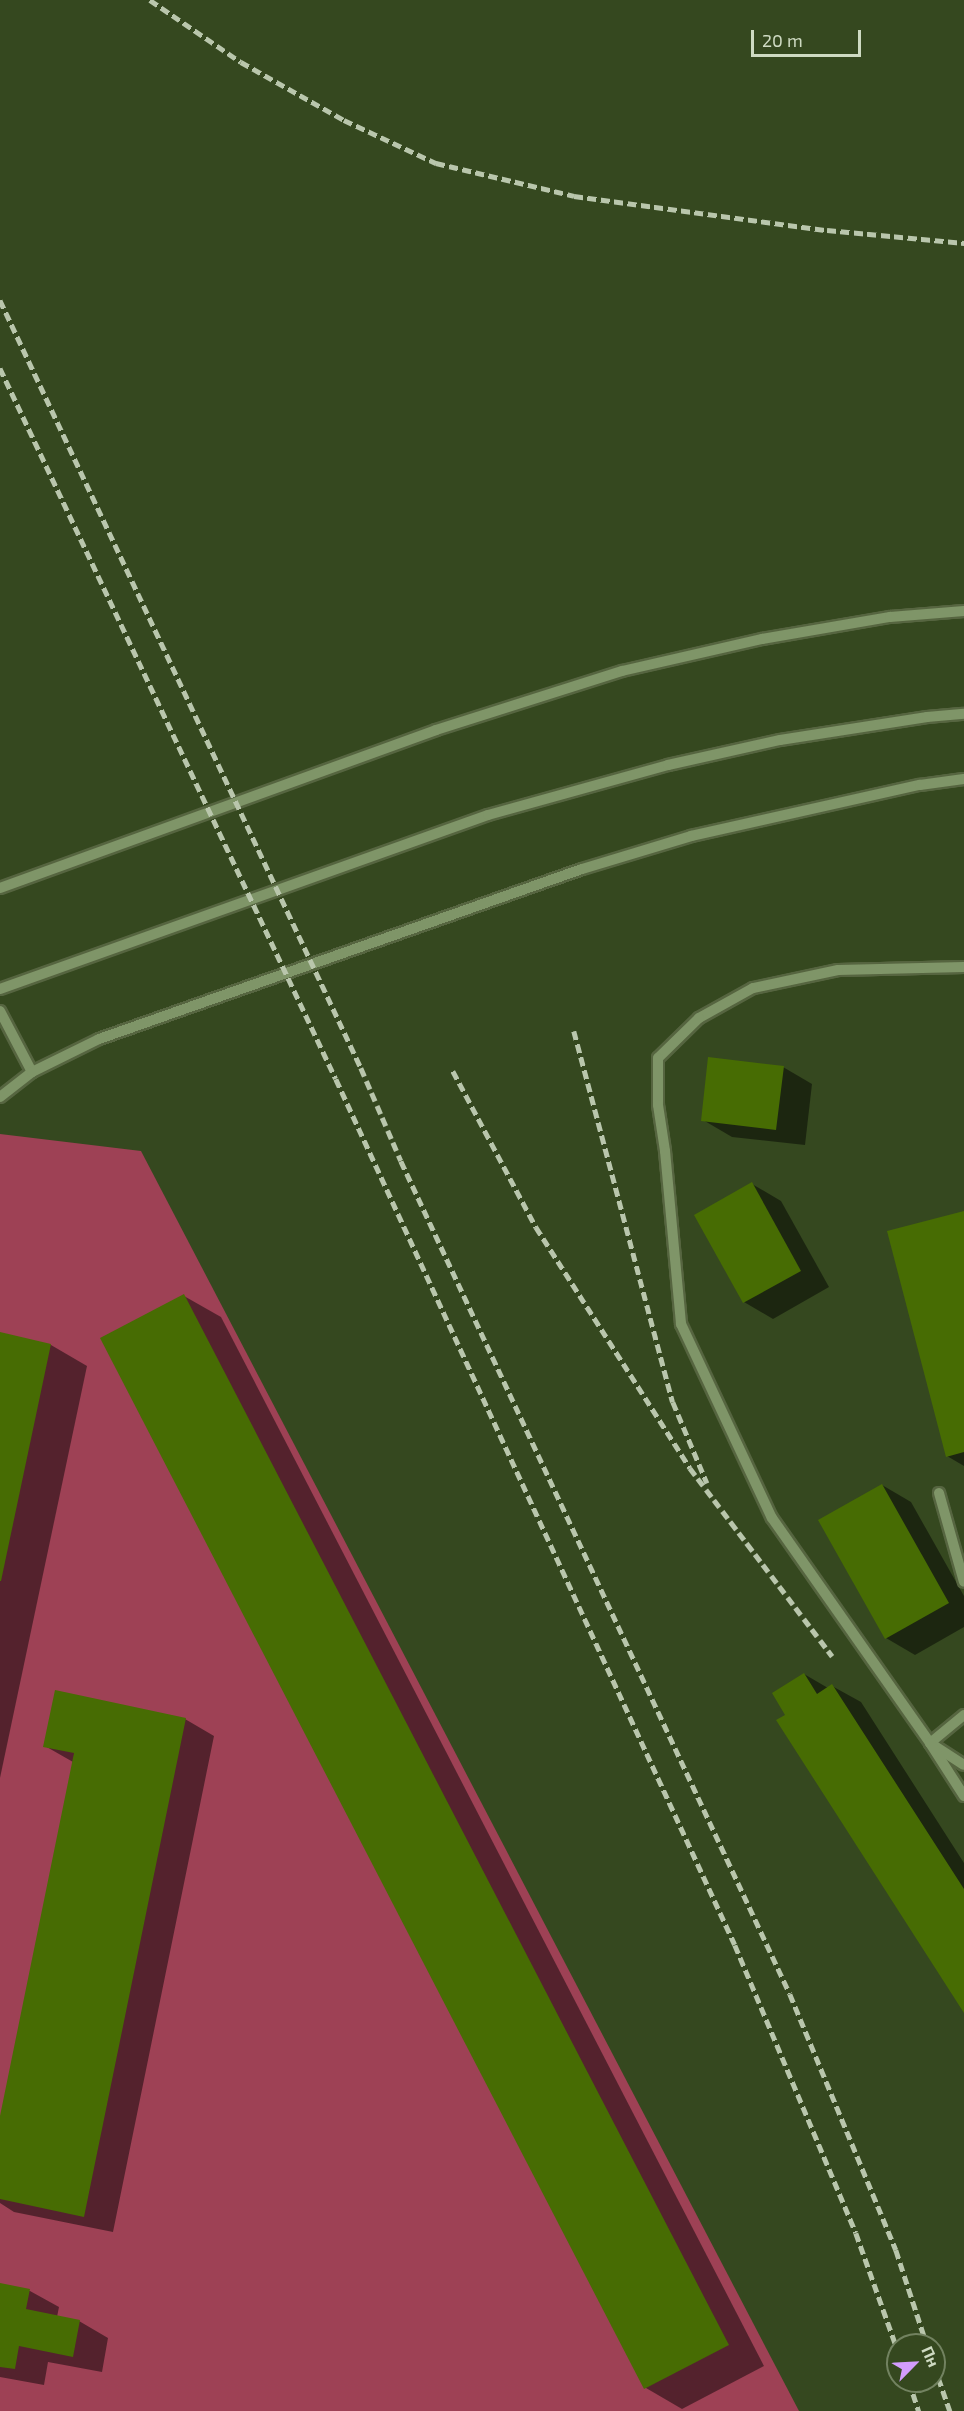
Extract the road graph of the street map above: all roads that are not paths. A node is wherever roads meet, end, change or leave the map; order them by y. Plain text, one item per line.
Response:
1 (964, 611) edge
2 (964, 714) edge
3 (964, 779) edge
4 (0, 888) edge
5 (964, 967) edge
6 (0, 989) edge
7 (0, 1011) edge
8 (32, 1072) junction
9 (0, 1096) edge
10 (939, 1493) dead end
11 (964, 1582) edge
12 (964, 1715) edge
13 (930, 1743) junction
14 (964, 1765) edge
15 (964, 1796) edge

1 - 4 street
2 - 6 street
3 - 8 street
5 - 13 street
7 - 8 street
8 - 9 street
10 - 11 street
12 - 13 street
13 - 14 street
13 - 15 street

